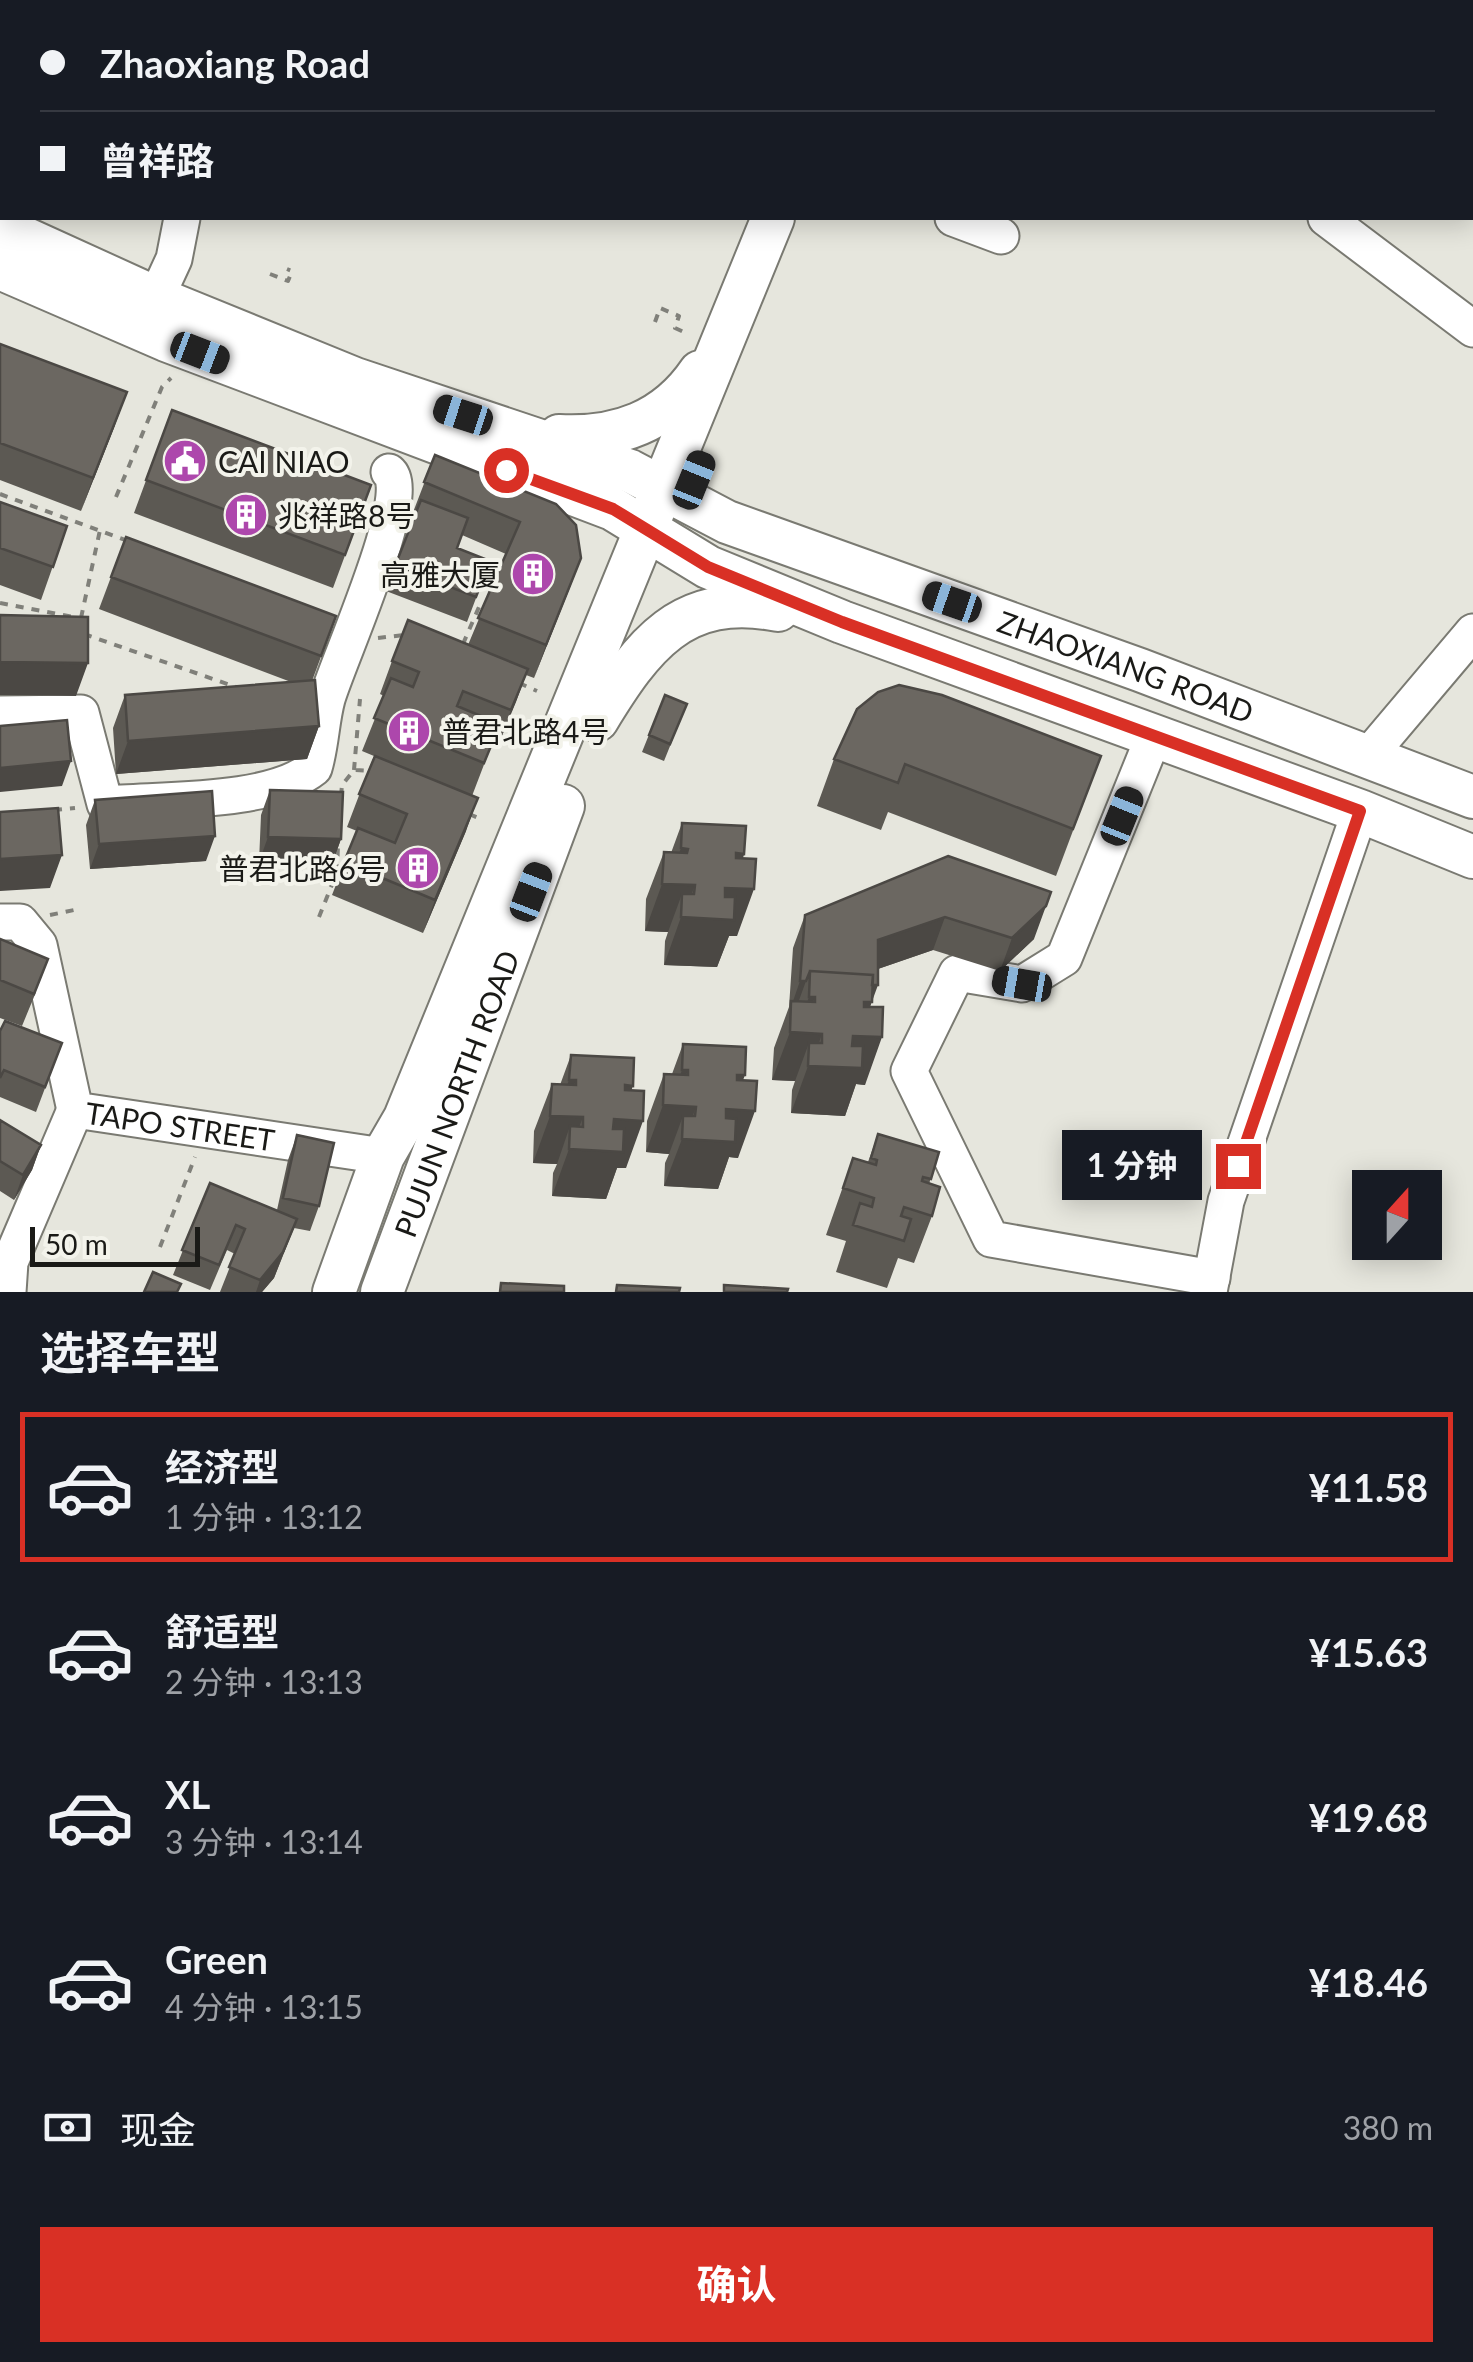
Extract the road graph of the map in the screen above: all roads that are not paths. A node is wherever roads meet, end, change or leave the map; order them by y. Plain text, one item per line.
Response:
1 (182, 220) edge
2 (772, 220) edge
3 (801, 220) edge
4 (959, 220) edge
5 (1329, 220) edge
6 (0, 227) edge
7 (1001, 236) dead end
8 (0, 268) edge
9 (156, 298) junction
10 (1473, 328) edge
11 (707, 333) junction
12 (499, 428) junction
13 (389, 472) dead end
14 (674, 495) junction
15 (657, 537) junction
16 (842, 622) junction
17 (1473, 632) edge
18 (0, 714) edge
19 (596, 720) junction
20 (1153, 738) junction
21 (1369, 755) junction
22 (1473, 797) edge
23 (1360, 811) junction
24 (1473, 858) edge
25 (0, 922) edge
26 (74, 1110) junction
27 (383, 1156) junction
28 (6, 1270) edge
29 (1211, 1285) edge
30 (334, 1292) edge
31 (382, 1292) edge

1 - 9 street
2 - 11 main road
3 - 14 main road
4 - 7 street
5 - 10 street
6 - 9 main road, ZHAOXIANG ROAD
8 - 15 main road, ZHAOXIANG ROAD
9 - 12 main road, ZHAOXIANG ROAD
11 - 12 main road
11 - 14 main road
12 - 14 main road, ZHAOXIANG ROAD
13 - 18 street
14 - 15 main road, PUJUN NORTH ROAD
14 - 21 main road, ZHAOXIANG ROAD
15 - 16 main road, ZHAOXIANG ROAD
15 - 19 main road, PUJUN NORTH ROAD
15 - 27 main road, PUJUN NORTH ROAD
16 - 19 main road
16 - 20 main road, ZHAOXIANG ROAD
17 - 21 street
19 - 31 main road, PUJUN NORTH ROAD
20 - 23 main road, ZHAOXIANG ROAD
20 - 29 street
21 - 22 main road, ZHAOXIANG ROAD
23 - 24 main road, ZHAOXIANG ROAD
23 - 29 street
25 - 26 street, TAPO STREET
26 - 27 street, TAPO STREET
26 - 28 street
27 - 30 main road, PUJUN NORTH ROAD

